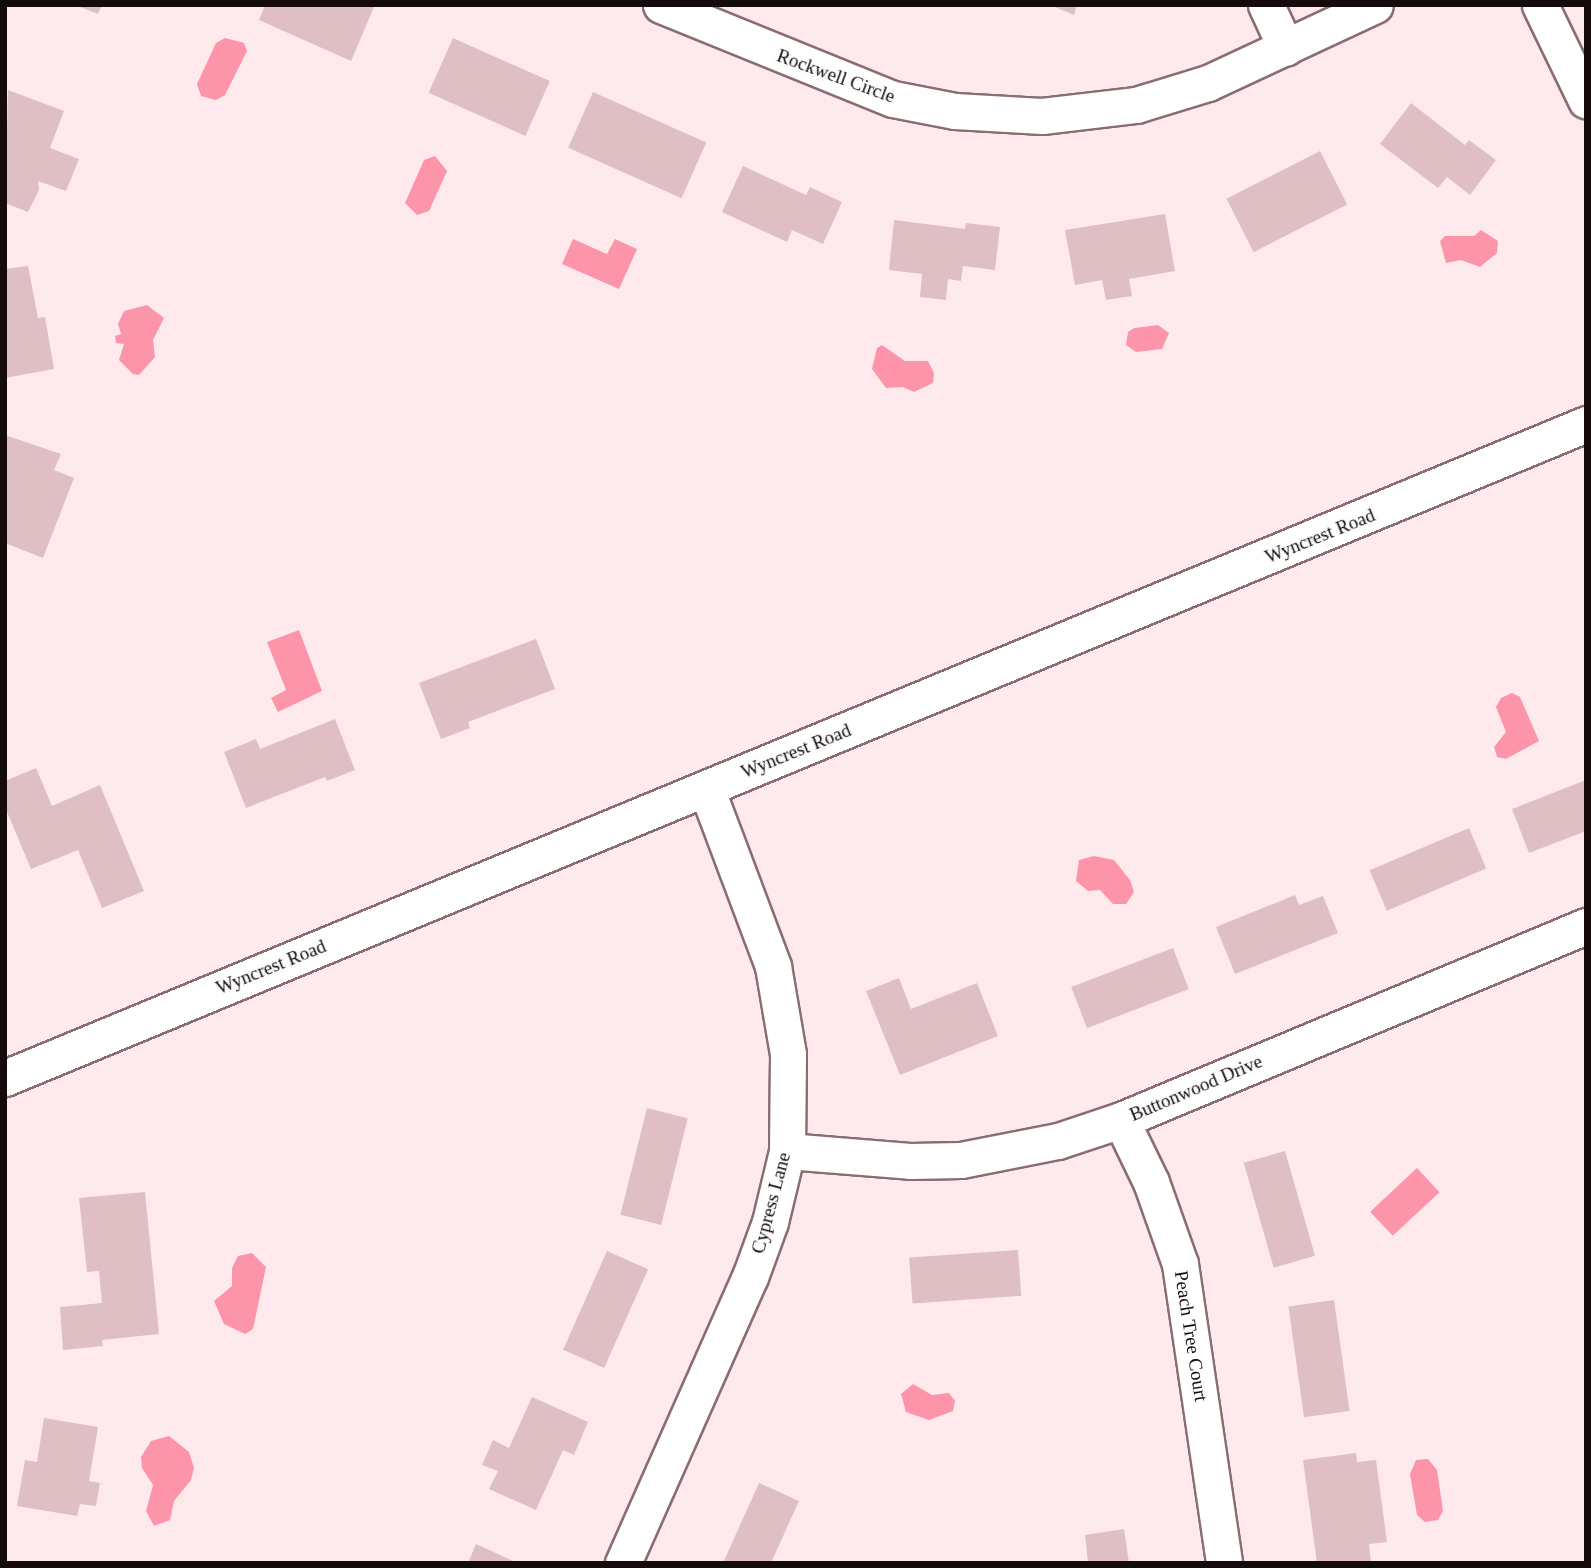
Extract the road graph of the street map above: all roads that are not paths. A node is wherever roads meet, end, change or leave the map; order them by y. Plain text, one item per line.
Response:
1 (661, 5) edge
2 (1266, 5) edge
3 (1375, 5) edge
4 (1540, 5) edge
5 (1286, 48) junction
6 (1586, 100) edge
7 (1586, 425) edge
8 (706, 788) junction
9 (1586, 926) edge
10 (5, 1078) edge
11 (1121, 1120) junction
12 (787, 1151) junction
13 (624, 1563) edge
14 (1224, 1563) edge

1 - 5 street, Rockwell Circle
2 - 5 street
3 - 5 street, Rockwell Circle
4 - 6 street
7 - 8 street, Wyncrest Road
8 - 10 street, Wyncrest Road
8 - 12 street, Cypress Lane
9 - 11 street, Buttonwood Drive
11 - 12 street, Buttonwood Drive
11 - 14 street, Peach Tree Court
12 - 13 street, Cypress Lane

